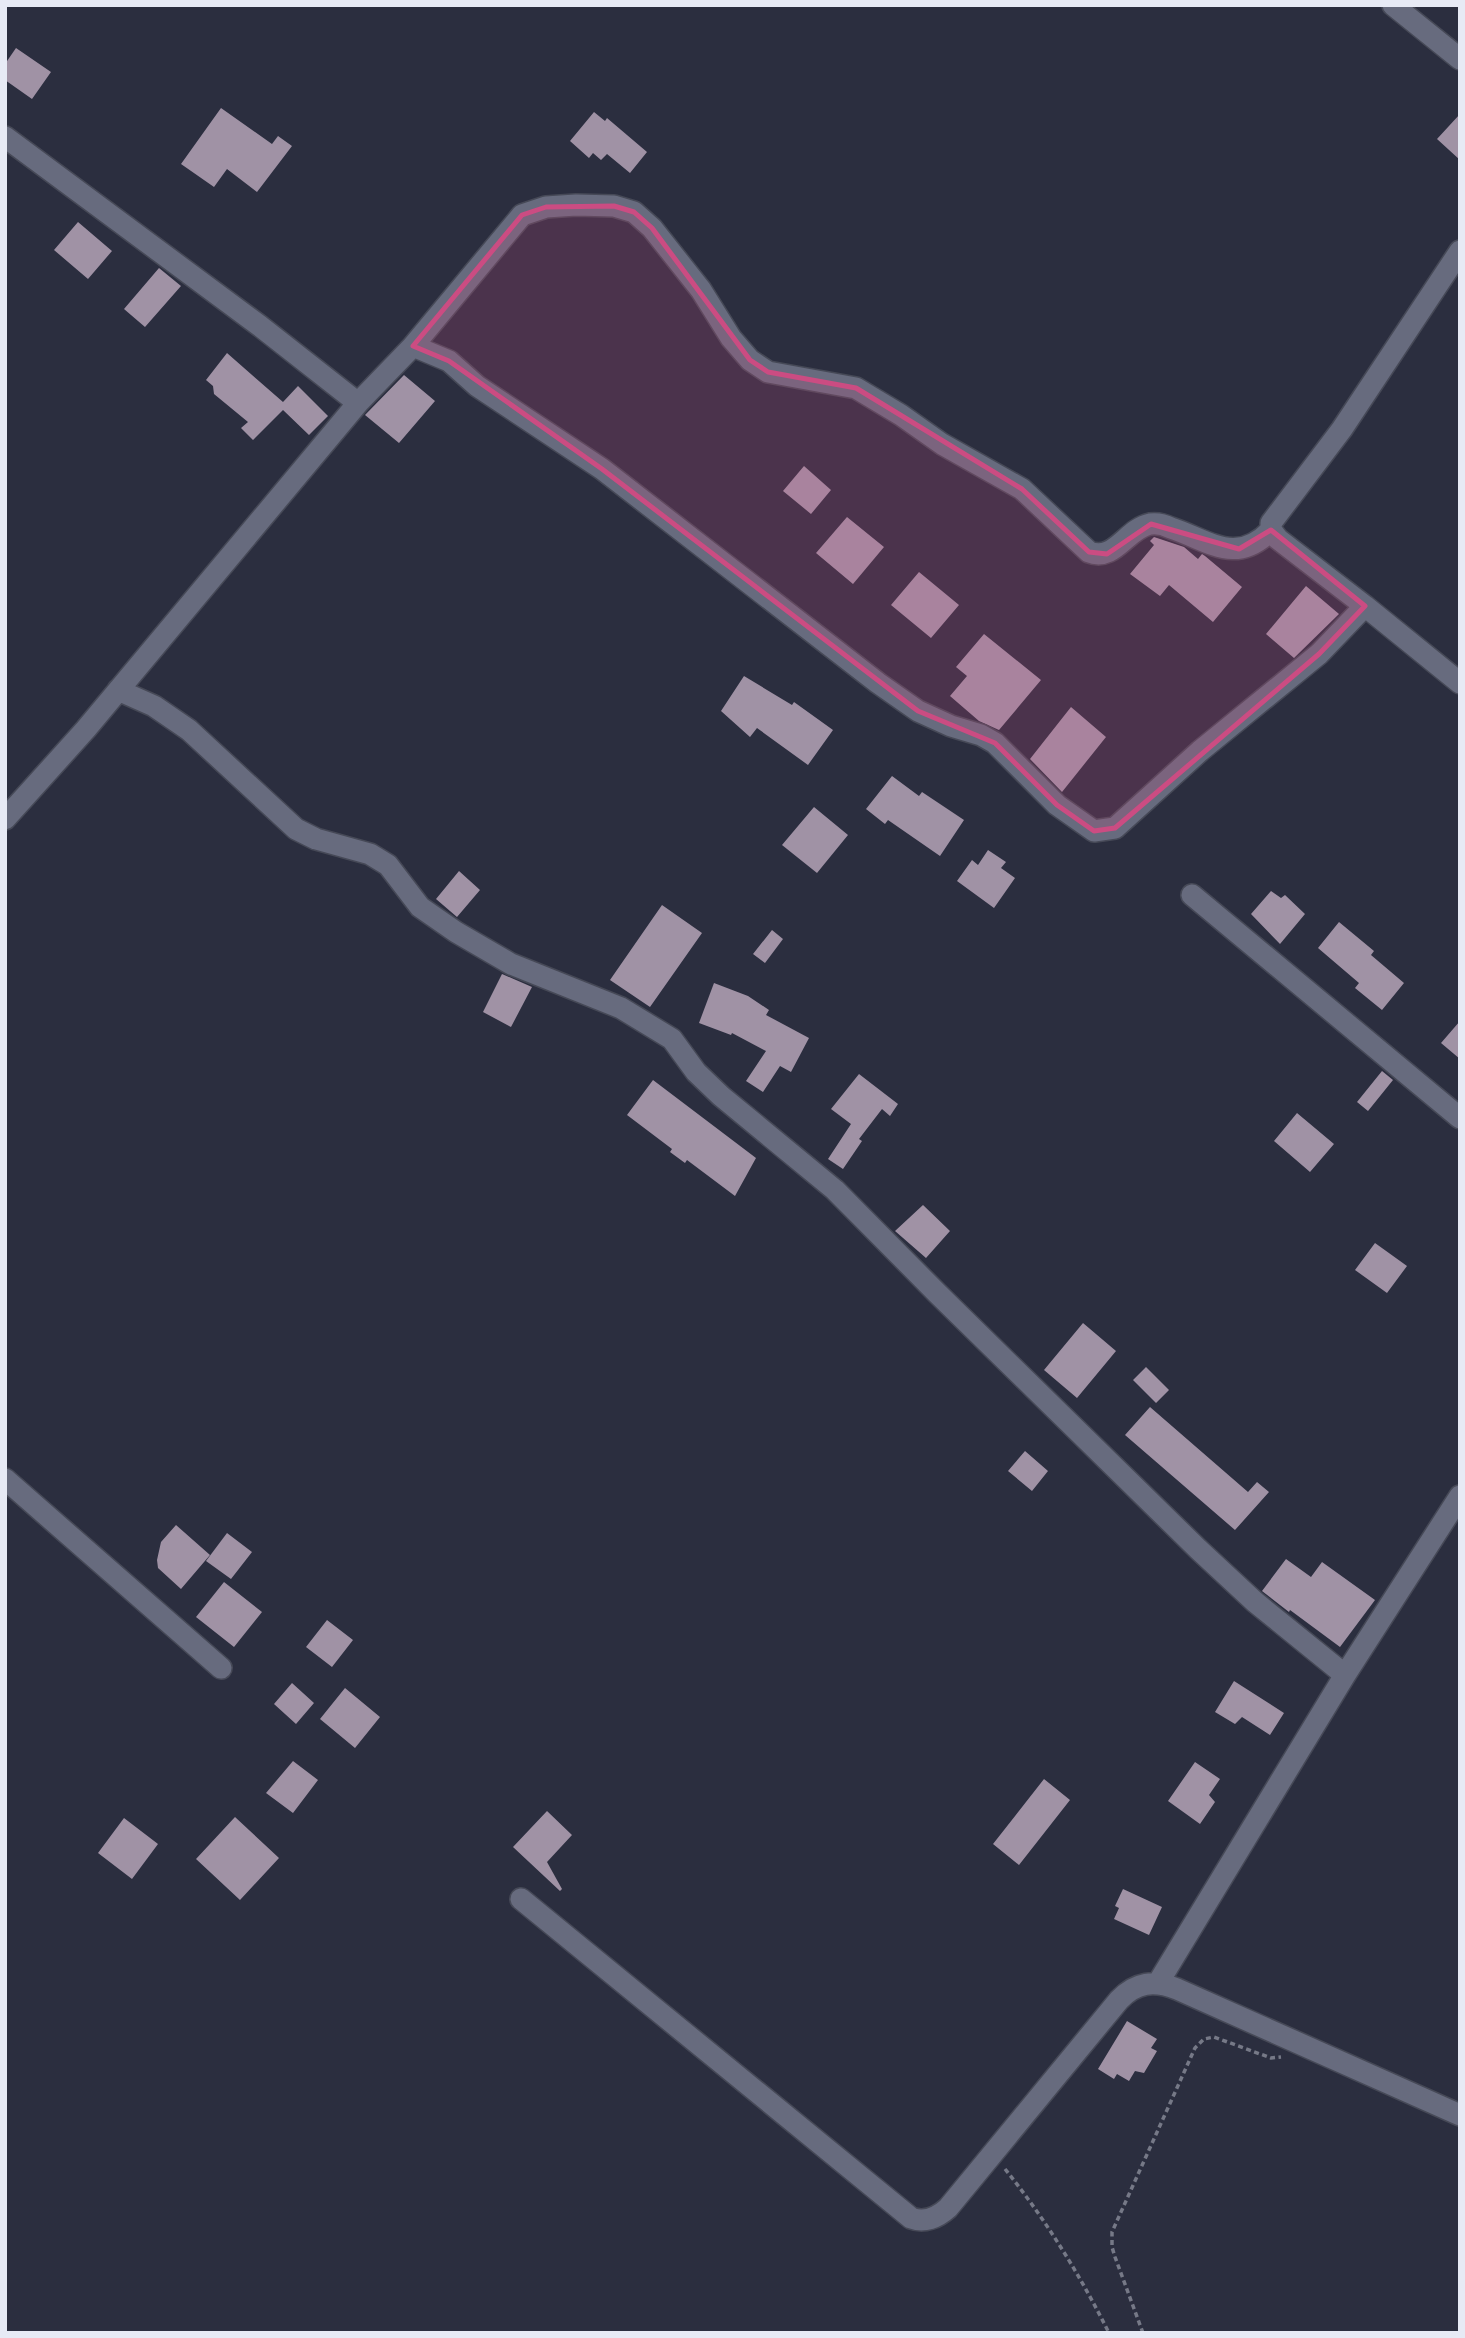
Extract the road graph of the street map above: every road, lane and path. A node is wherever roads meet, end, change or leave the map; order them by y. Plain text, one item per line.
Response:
1 (1393, 5) edge
2 (1460, 59) edge
3 (5, 137) edge
4 (1460, 251) edge
5 (413, 346) junction
6 (359, 403) junction
7 (1271, 530) junction
8 (1365, 606) junction
9 (1460, 683) edge
10 (118, 690) junction
11 (5, 819) edge
12 (1192, 895) dead end
13 (1460, 1118) edge
14 (5, 1479) edge
15 (1460, 1496) edge
16 (221, 1668) dead end
17 (1345, 1675) junction
18 (521, 1899) dead end
19 (1158, 1983) junction
20 (1292, 2040) junction
21 (1460, 2115) edge
22 (993, 2154) junction
23 (1109, 2333) edge
24 (1143, 2333) edge

1 - 2 street
3 - 6 street
4 - 7 street
5 - 6 street
5 - 7 street
5 - 8 street
6 - 10 street
7 - 8 street
8 - 9 street
10 - 11 street
10 - 17 street
12 - 13 street
14 - 16 street
15 - 17 street
17 - 19 street
18 - 22 street
19 - 20 street
19 - 22 street
20 - 21 street
20 - 24 path
22 - 23 path

